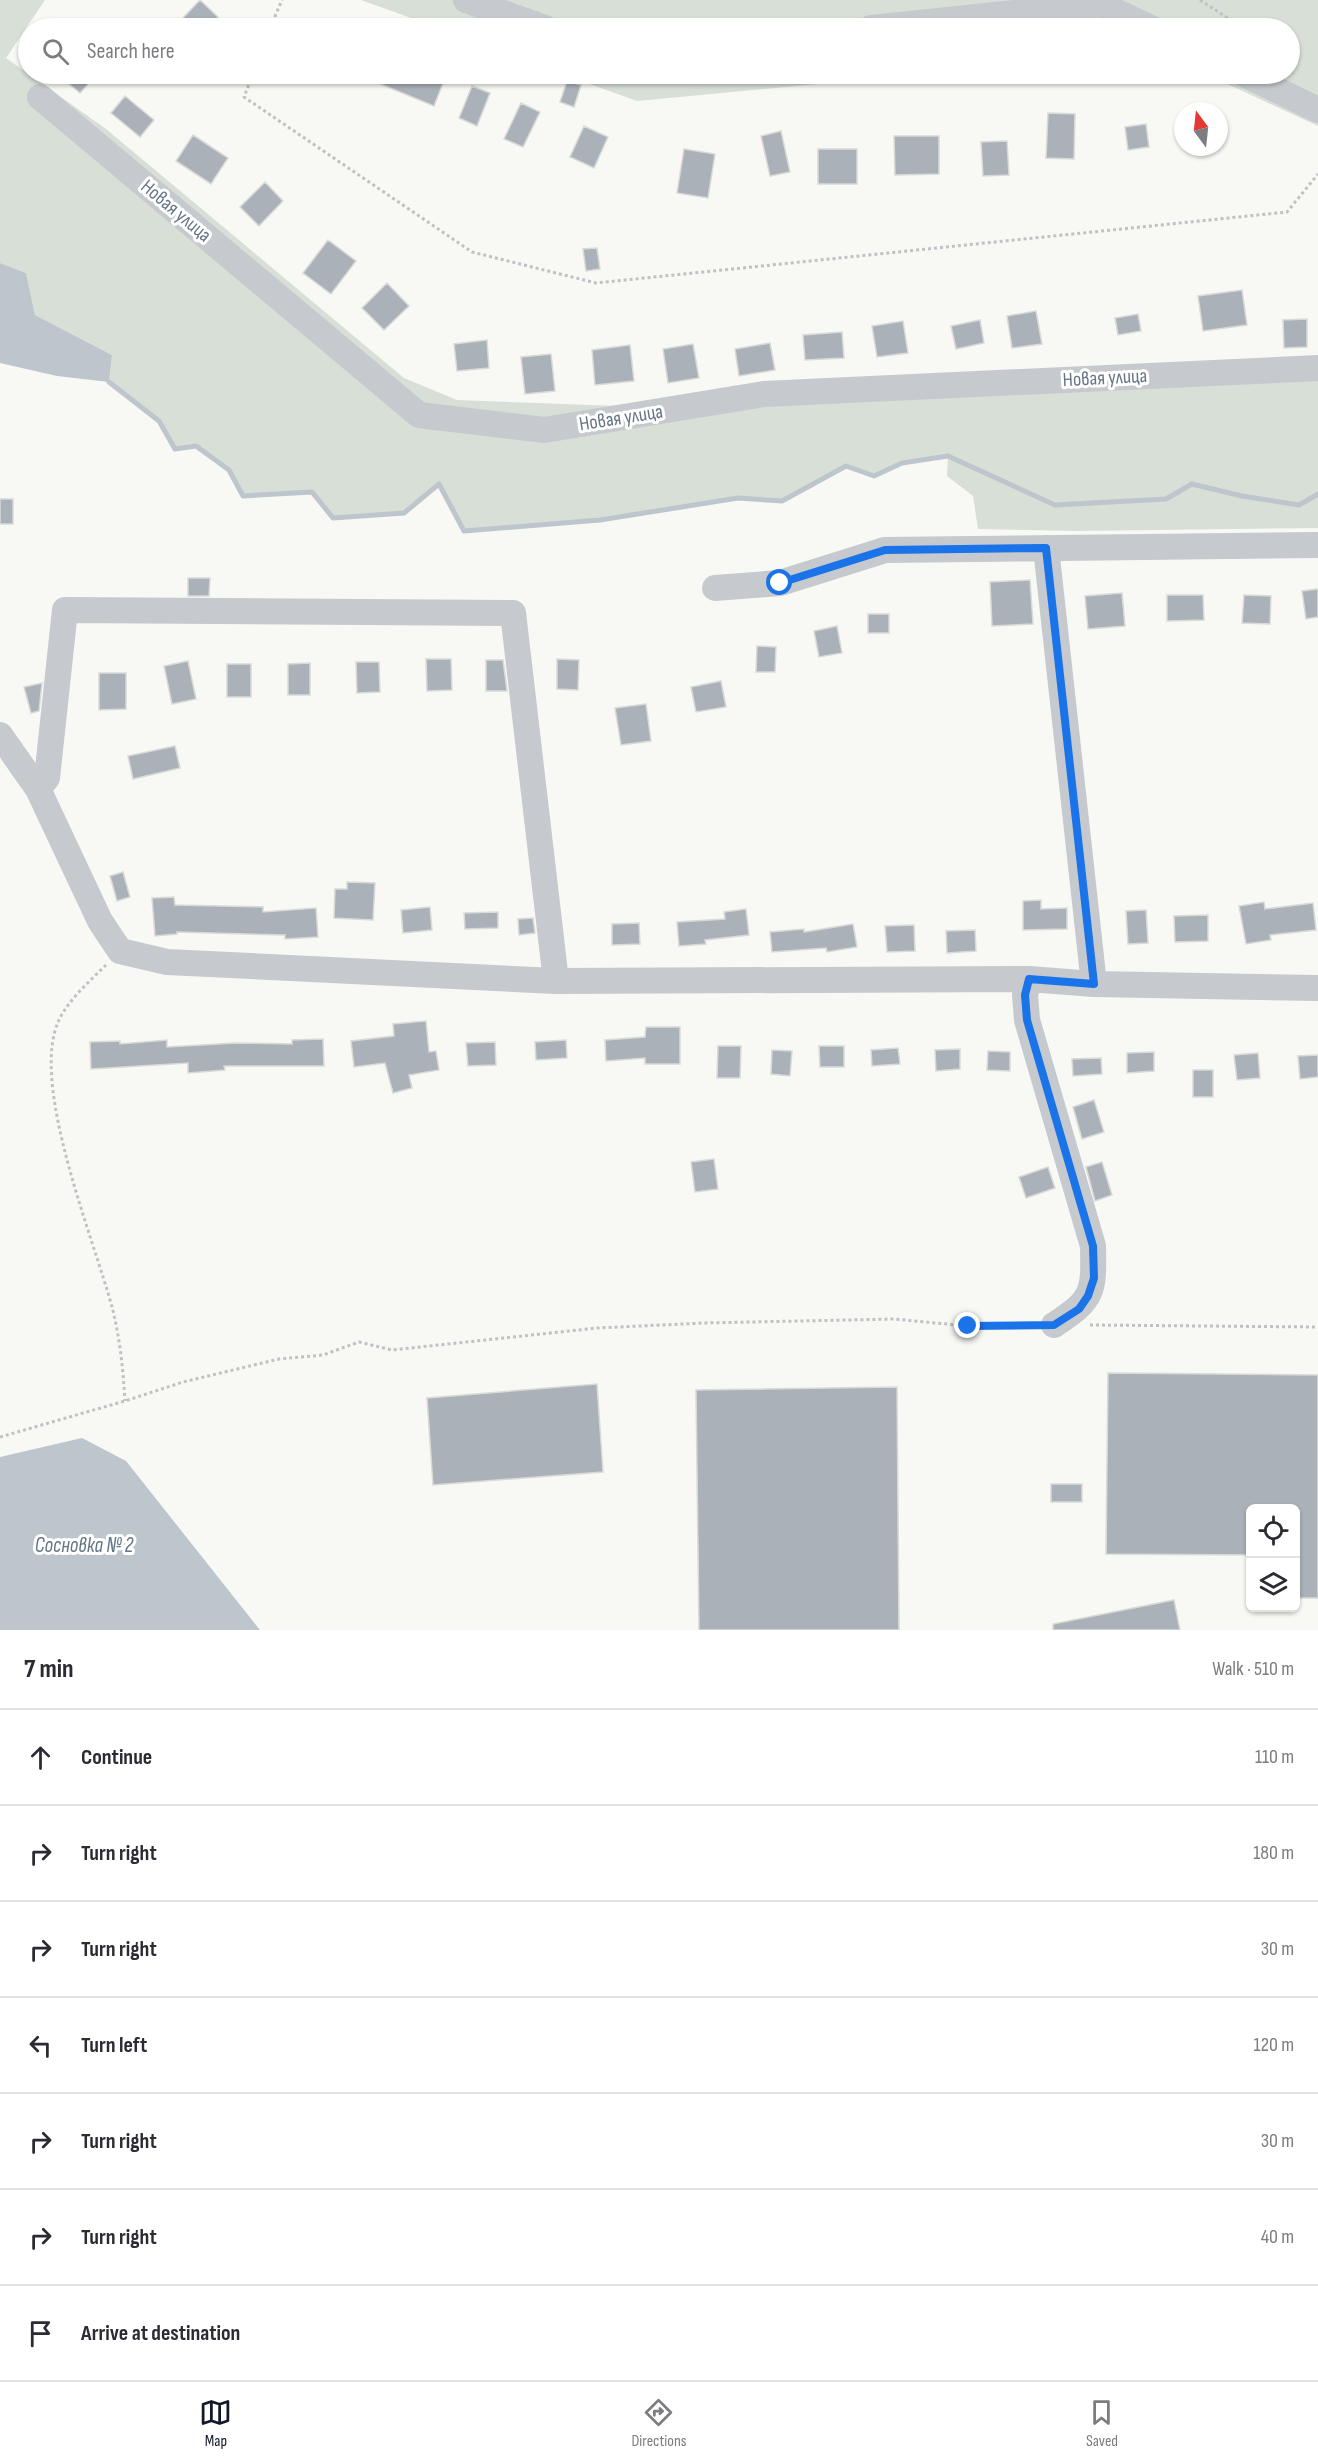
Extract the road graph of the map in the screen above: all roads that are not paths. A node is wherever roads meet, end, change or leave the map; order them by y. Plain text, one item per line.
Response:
1 (466, 0) edge
2 (517, 18) edge
3 (966, 18) edge
4 (1130, 18) edge
5 (1265, 84) edge
6 (40, 97) dead end
7 (1318, 110) edge
8 (1318, 368) edge
9 (1318, 545) edge
10 (1046, 548) junction
11 (715, 588) dead end
12 (0, 735) edge
13 (38, 789) junction
14 (1029, 979) junction
15 (556, 981) junction
16 (1094, 984) junction
17 (1318, 988) edge
18 (1054, 1325) road end

1 - 2 street
3 - 4 street
5 - 7 street
6 - 8 street, Новая улица
9 - 10 street
10 - 11 street
10 - 16 street
12 - 13 street
13 - 15 street
13 - 15 street
14 - 15 street
14 - 16 street
14 - 18 street
16 - 17 street

